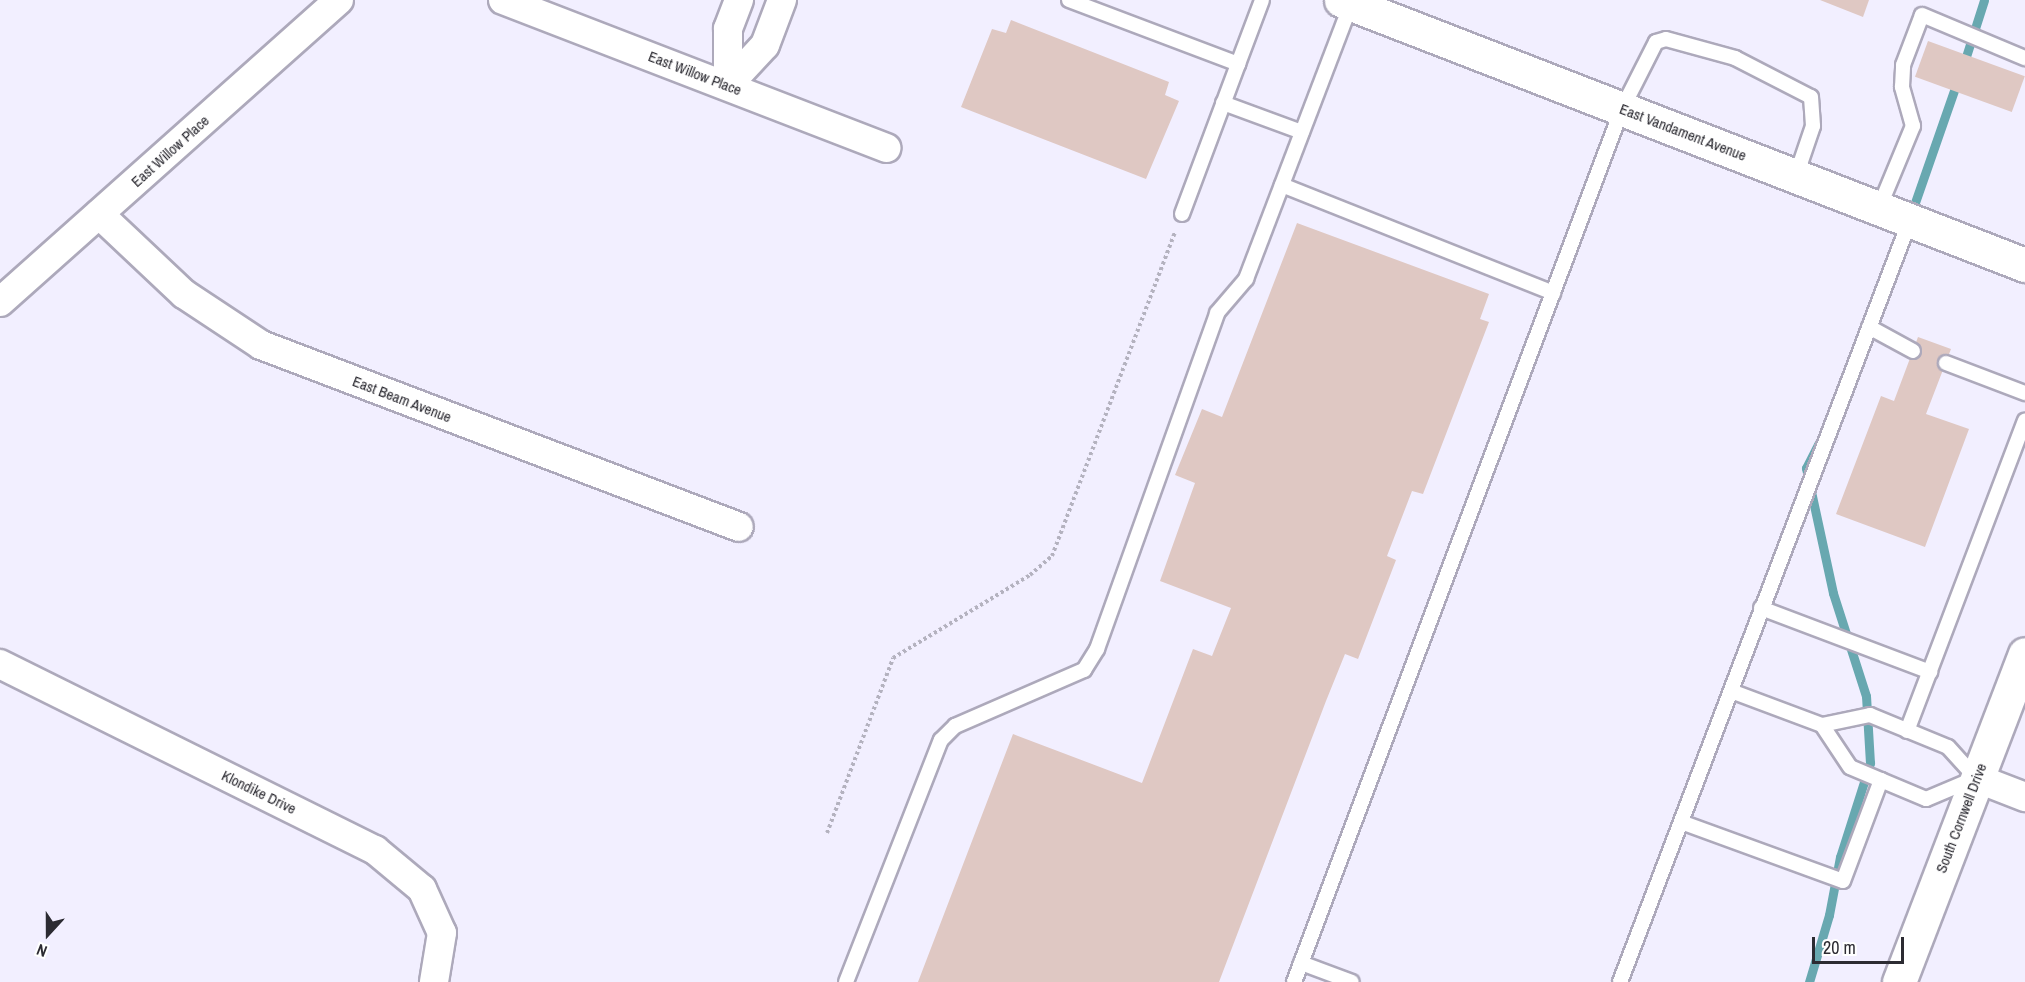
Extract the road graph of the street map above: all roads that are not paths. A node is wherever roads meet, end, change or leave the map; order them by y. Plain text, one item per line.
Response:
1 (339, 0) edge
2 (502, 0) edge
3 (739, 0) edge
4 (782, 0) edge
5 (1069, 0) edge
6 (1262, 0) edge
7 (1346, 2) edge
8 (1387, 5) edge
9 (2025, 58) edge
10 (1238, 64) junction
11 (728, 85) junction
12 (1223, 103) junction
13 (1622, 109) junction
14 (1302, 132) junction
15 (886, 148) dead end
16 (1796, 176) junction
17 (1282, 185) junction
18 (1879, 208) junction
19 (99, 214) junction
20 (1182, 214) road end
21 (1910, 220) junction
22 (2025, 265) edge
23 (1553, 293) junction
24 (0, 302) edge
25 (1869, 327) junction
26 (1913, 351) dead end
27 (1946, 363) dead end
28 (2025, 393) edge
29 (2025, 421) edge
30 (739, 527) dead end
31 (1761, 608) junction
32 (2025, 654) edge
33 (0, 664) edge
34 (1930, 672) junction
35 (1731, 691) junction
36 (1822, 725) junction
37 (1907, 731) junction
38 (1976, 778) junction
39 (1881, 780) junction
40 (2025, 797) edge
41 (1681, 822) junction
42 (1301, 963) junction
43 (434, 982) edge
44 (846, 982) edge
45 (1294, 982) edge
46 (1352, 982) edge
47 (1620, 982) edge
48 (1899, 982) edge

1 - 19 street, East Willow Place
2 - 11 street, East Willow Place
3 - 11 street
4 - 11 street
5 - 10 lane
6 - 10 lane
7 - 8 street, East Vandament Avenue
7 - 14 lane
8 - 13 street, East Vandament Avenue
9 - 18 lane
10 - 12 lane
11 - 15 street, East Willow Place
12 - 14 lane
12 - 20 lane
13 - 16 street, East Vandament Avenue
13 - 16 lane
13 - 23 lane
14 - 17 lane
16 - 18 street, East Vandament Avenue
17 - 23 lane
17 - 44 lane
18 - 21 street, East Vandament Avenue
19 - 24 street, East Willow Place
19 - 30 street, East Beam Avenue
21 - 22 street, East Vandament Avenue
21 - 25 lane
23 - 42 lane
25 - 26 lane
25 - 31 lane
27 - 28 lane
29 - 34 lane
31 - 34 lane
31 - 35 lane
32 - 38 street, South Cornwell Drive
33 - 43 street, Klondike Drive
34 - 37 lane
35 - 36 lane
35 - 41 lane
36 - 37 lane
36 - 39 lane
37 - 38 lane
38 - 39 lane
38 - 40 street
38 - 48 street, South Cornwell Drive
39 - 41 lane
41 - 47 lane
42 - 45 lane
42 - 46 lane

